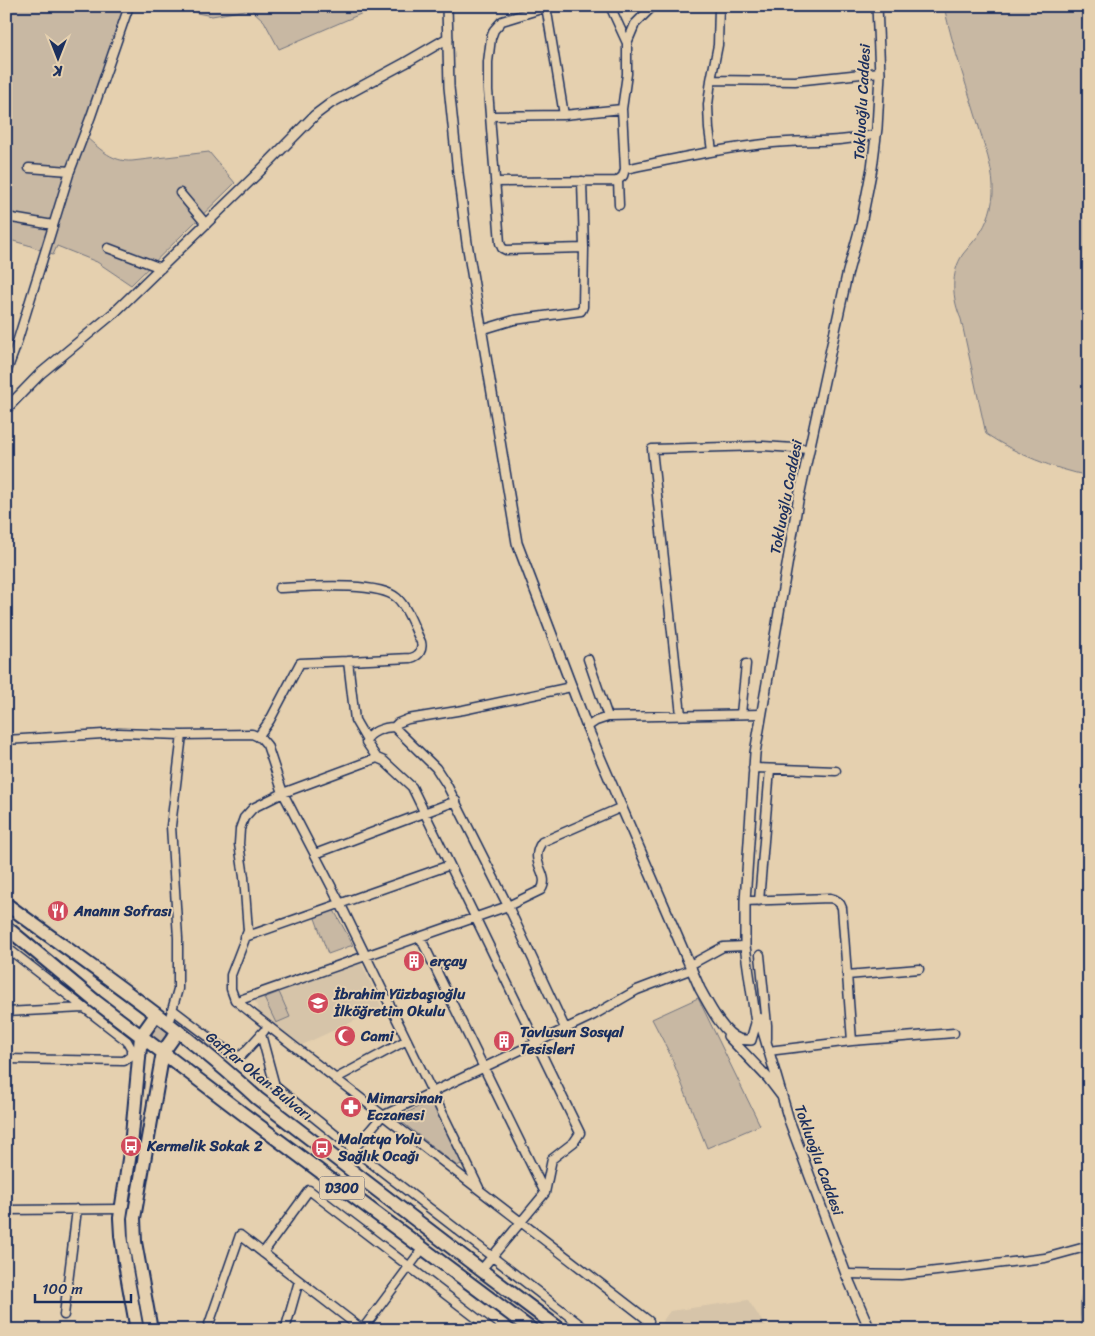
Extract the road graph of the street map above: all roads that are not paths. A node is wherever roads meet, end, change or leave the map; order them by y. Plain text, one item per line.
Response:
1 (128, 6) edge
2 (448, 6) edge
3 (610, 6) edge
4 (653, 6) edge
5 (719, 6) edge
6 (877, 6) edge
7 (548, 7) edge
8 (448, 38) junction
9 (627, 43) junction
10 (880, 72) junction
11 (711, 80) junction
12 (622, 109) junction
13 (564, 115) junction
14 (490, 116) junction
15 (876, 134) junction
16 (712, 151) junction
17 (29, 168) dead end
18 (625, 169) junction
19 (70, 171) junction
20 (582, 181) junction
21 (618, 181) junction
22 (495, 182) junction
23 (180, 192) dead end
24 (619, 205) dead end
25 (6, 217) edge
26 (206, 224) junction
27 (53, 226) junction
28 (108, 248) dead end
29 (584, 248) junction
30 (161, 268) junction
31 (482, 330) junction
32 (6, 346) edge
33 (15, 348) junction
34 (6, 373) edge
35 (6, 409) edge
36 (809, 449) junction
37 (279, 588) dead end
38 (588, 659) dead end
39 (348, 660) junction
40 (746, 664) dead end
41 (571, 687) junction
42 (741, 714) junction
43 (761, 714) junction
44 (680, 716) junction
45 (608, 717) junction
46 (394, 727) junction
47 (587, 727) junction
48 (182, 735) junction
49 (258, 737) junction
50 (6, 740) edge
51 (366, 740) junction
52 (377, 758) junction
53 (754, 768) junction
54 (770, 769) junction
55 (836, 771) dead end
56 (283, 794) junction
57 (456, 801) junction
58 (622, 807) junction
59 (424, 813) junction
60 (315, 854) junction
61 (450, 865) junction
62 (745, 901) junction
63 (760, 901) junction
64 (340, 903) junction
65 (6, 904) edge
66 (508, 906) junction
67 (476, 917) junction
68 (6, 927) edge
69 (420, 936) junction
70 (245, 937) junction
71 (745, 946) junction
72 (6, 947) edge
73 (760, 954) dead end
74 (365, 956) junction
75 (691, 967) junction
76 (919, 969) dead end
77 (847, 975) junction
78 (753, 996) junction
79 (237, 1001) junction
80 (83, 1008) junction
81 (173, 1010) junction
82 (6, 1012) edge
83 (156, 1015) junction
84 (722, 1025) junction
85 (268, 1026) junction
86 (173, 1027) junction
87 (565, 1028) junction
88 (954, 1033) dead end
89 (261, 1034) junction
90 (141, 1036) junction
91 (407, 1040) junction
92 (751, 1040) junction
93 (852, 1041) junction
94 (536, 1042) junction
95 (767, 1047) junction
96 (163, 1052) junction
97 (748, 1056) junction
98 (6, 1059) edge
99 (484, 1067) junction
100 (335, 1079) junction
101 (432, 1092) junction
102 (783, 1099) junction
103 (382, 1116) junction
104 (353, 1149) junction
105 (342, 1163) junction
106 (480, 1190) junction
107 (545, 1193) junction
108 (121, 1208) junction
109 (77, 1209) junction
110 (6, 1210) edge
111 (521, 1222) junction
112 (1089, 1246) edge
113 (423, 1248) junction
114 (263, 1254) junction
115 (492, 1256) junction
116 (408, 1266) junction
117 (480, 1270) junction
118 (846, 1274) junction
119 (299, 1281) junction
120 (64, 1315) dead end
121 (868, 1328) edge
122 (137, 1330) edge
123 (151, 1330) edge
124 (207, 1330) edge
125 (285, 1330) edge
126 (362, 1330) edge
127 (492, 1330) edge
128 (532, 1330) edge
129 (561, 1330) edge
130 (587, 1330) edge
131 (641, 1330) edge

1 - 19 street
2 - 8 street
3 - 9 street
4 - 9 street
5 - 11 street
6 - 10 street, Tokluoğlu Caddesi
7 - 13 street
7 - 14 street
8 - 26 street
8 - 31 street
9 - 12 street
10 - 11 street
10 - 15 street, Tokluoğlu Caddesi
11 - 16 street
12 - 13 street
12 - 18 street
13 - 14 street
14 - 22 street
15 - 16 street
15 - 36 street, Tokluoğlu Caddesi
16 - 18 street
17 - 19 street
18 - 21 street
19 - 27 street
20 - 21 street
20 - 22 street
20 - 29 street
21 - 24 street
22 - 29 street
23 - 26 street
25 - 27 street
26 - 30 street
27 - 33 street
28 - 30 street
29 - 31 street
30 - 35 street
31 - 41 street
32 - 33 street
33 - 34 street
36 - 43 street, Tokluoğlu Caddesi
36 - 44 street
37 - 39 street
38 - 45 street
39 - 49 street
39 - 51 street
40 - 42 street
41 - 46 street
41 - 47 street
42 - 43 street
42 - 44 street
43 - 53 street, Tokluoğlu Caddesi
44 - 45 street
45 - 47 street
46 - 51 street
46 - 57 street
47 - 58 street
48 - 49 street
48 - 50 street
48 - 81 street
49 - 56 street
51 - 52 street
52 - 56 street
52 - 59 street
53 - 54 street
53 - 62 street, Tokluoğlu Caddesi
54 - 55 street
54 - 63 street
56 - 60 street
56 - 70 street
57 - 59 street
57 - 66 street
58 - 66 street
58 - 75 street
59 - 60 street
59 - 61 street
60 - 64 street
61 - 64 street
61 - 67 street
62 - 63 street
62 - 71 street, Tokluoğlu Caddesi
63 - 77 street
64 - 70 street
64 - 74 street
65 - 83 highway, Gaffar Okan Bulvarı / D300
66 - 67 street
66 - 87 street
67 - 69 street
67 - 94 street
68 - 90 highway, D300
69 - 74 street
69 - 99 street
70 - 79 street
71 - 75 street
71 - 78 street, Tokluoğlu Caddesi
72 - 80 street
73 - 95 street
74 - 79 street
74 - 91 street
75 - 84 street
75 - 87 street
76 - 77 street
77 - 93 street
78 - 92 street, Tokluoğlu Caddesi
78 - 95 street, Tokluoğlu Caddesi
79 - 85 street
80 - 82 street
80 - 98 street
81 - 86 street
81 - 89 street
83 - 86 highway, Gaffar Okan Bulvarı / D300
83 - 90 highway
84 - 92 street
84 - 97 street
85 - 89 street
85 - 100 street
86 - 96 highway
86 - 105 highway, Gaffar Okan Bulvarı / D300
87 - 94 street
88 - 93 street
89 - 104 street
90 - 96 highway, D300
90 - 108 highway
91 - 100 street
91 - 101 street
92 - 95 street
92 - 97 street, Tokluoğlu Caddesi
93 - 95 street
94 - 99 street
94 - 107 street
95 - 97 street
95 - 102 street, Tokluoğlu Caddesi
96 - 113 highway, D300
96 - 123 highway
97 - 102 street
99 - 101 street
99 - 107 street
100 - 103 street
101 - 103 street
101 - 106 street
102 - 118 street, Tokluoğlu Caddesi
103 - 104 street
103 - 106 street
104 - 105 street
104 - 115 street
105 - 117 highway, Gaffar Okan Bulvarı / D300
106 - 111 street
107 - 111 street
108 - 109 street
108 - 122 highway
109 - 110 street
109 - 120 street
111 - 115 street
111 - 131 street
112 - 118 street
113 - 116 street
113 - 128 highway, D300
114 - 116 street
114 - 119 street
114 - 124 street
115 - 117 street
115 - 130 street
116 - 126 street
116 - 127 street
117 - 129 highway, Gaffar Okan Bulvarı / D300
118 - 121 street, Tokluoğlu Caddesi
119 - 125 street
119 - 126 street

